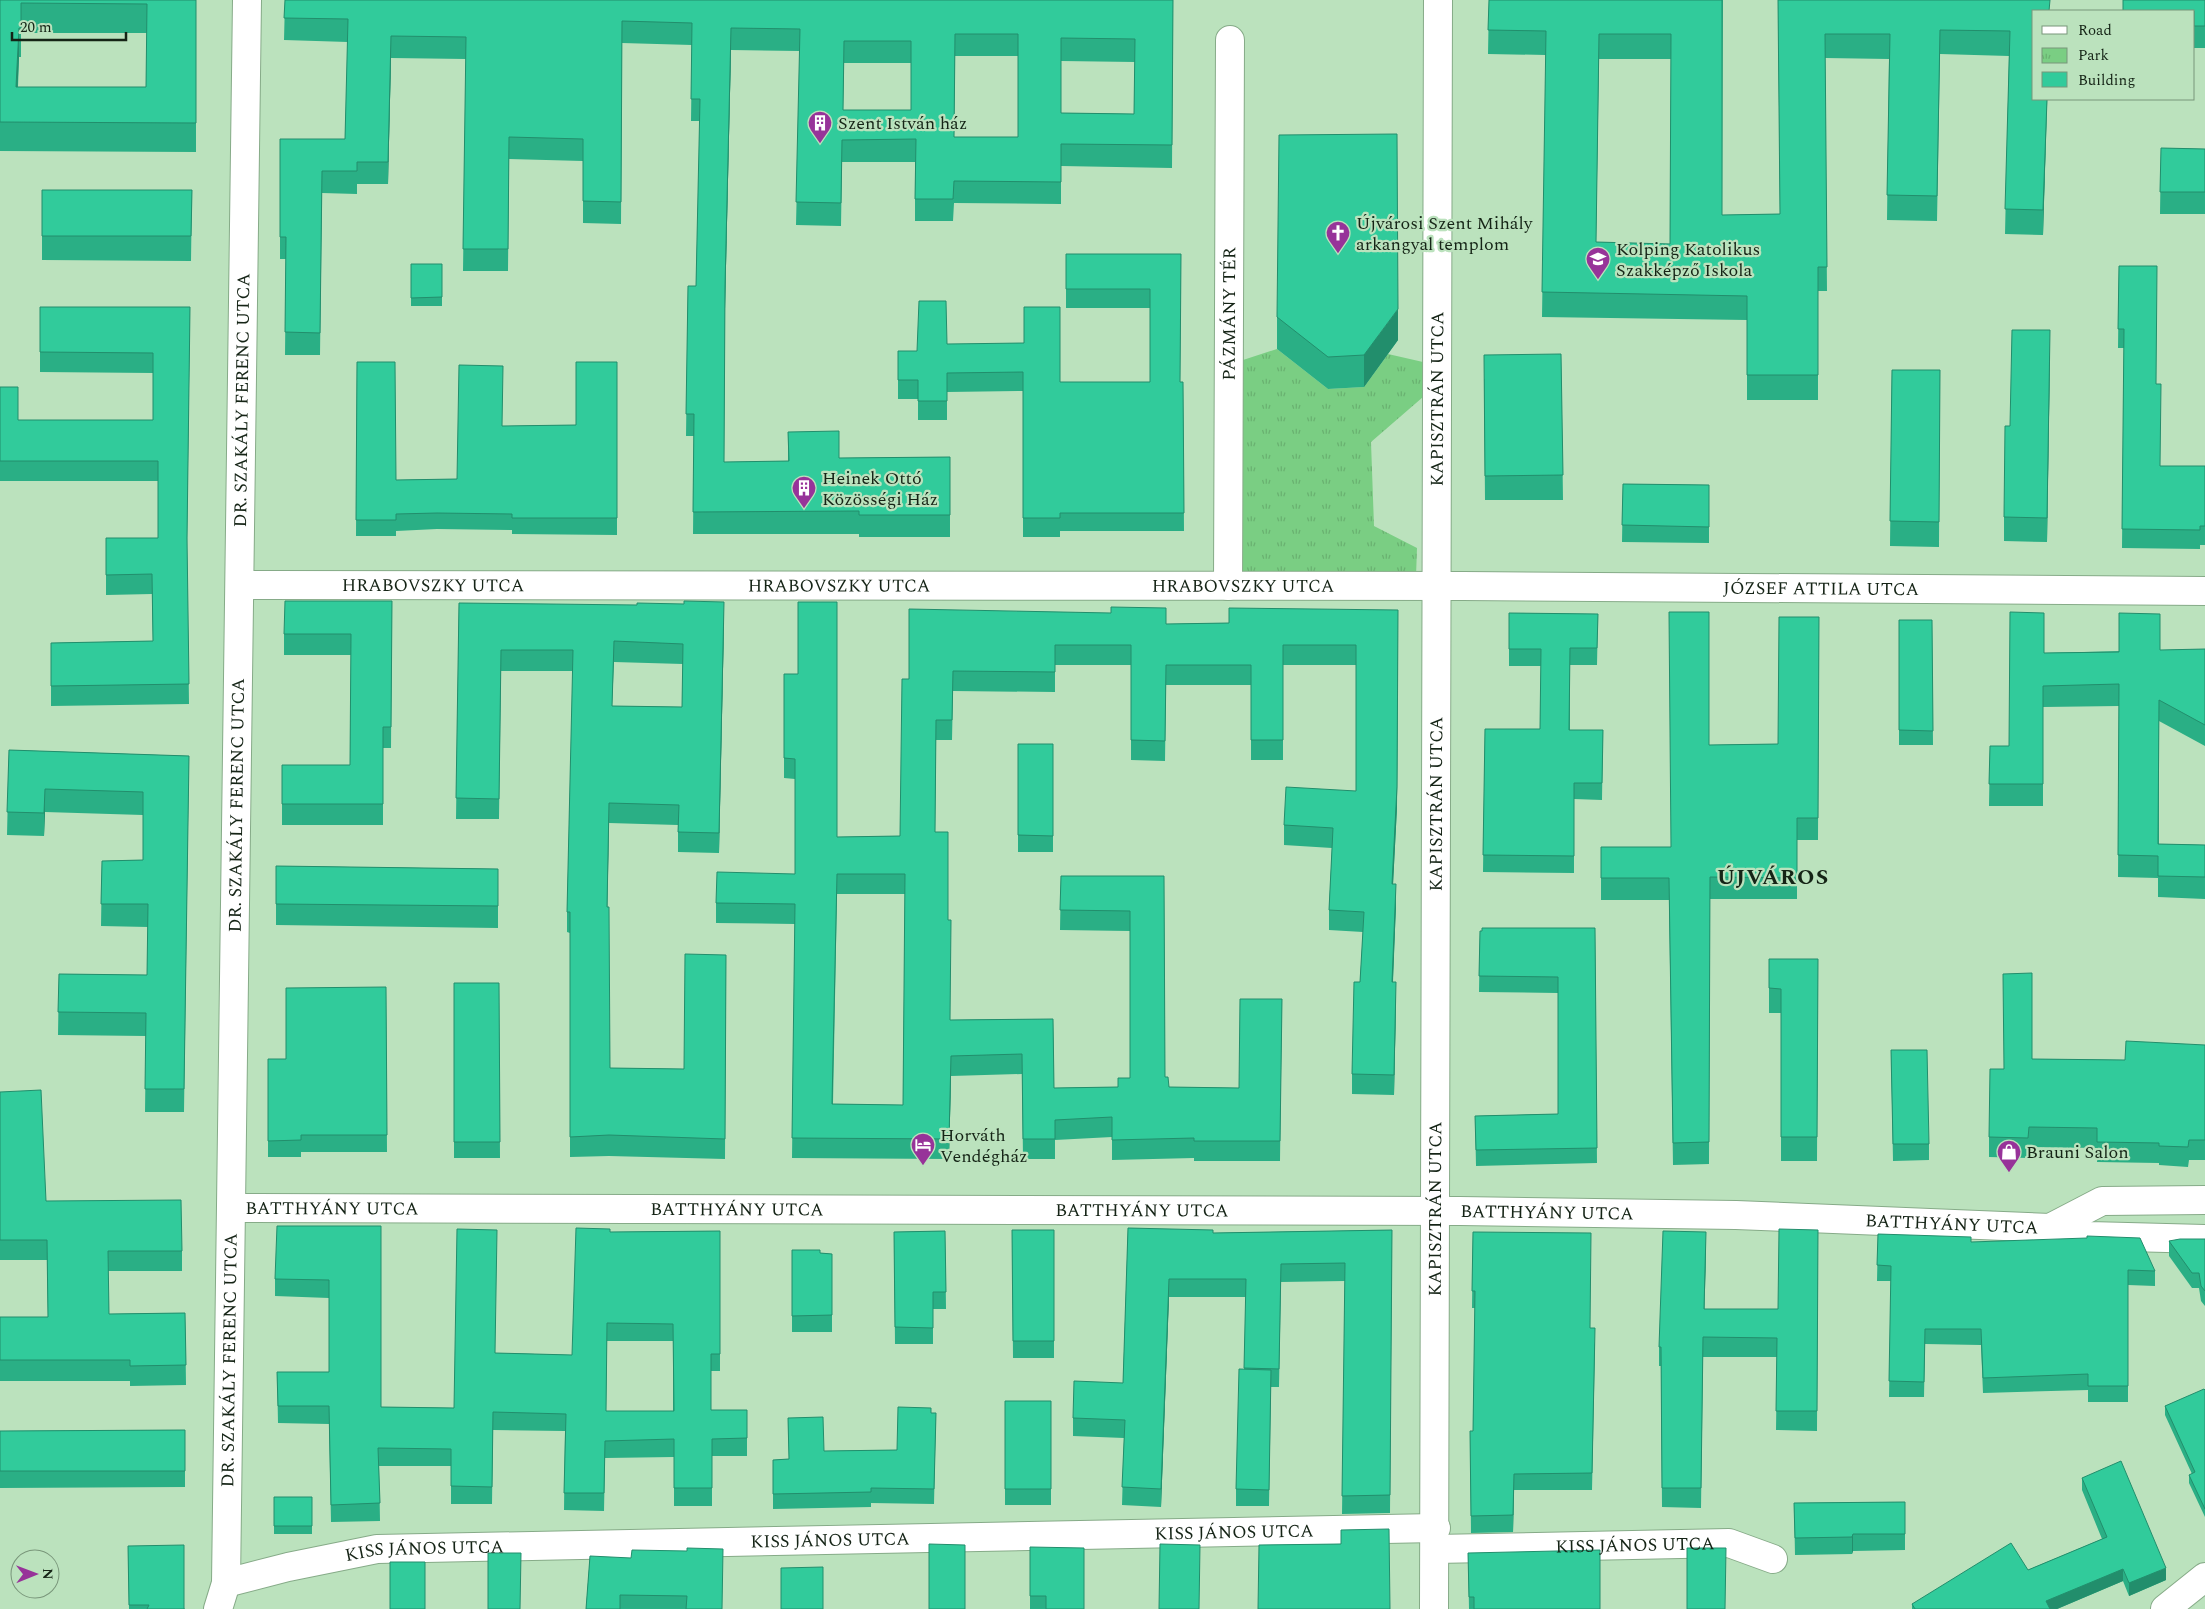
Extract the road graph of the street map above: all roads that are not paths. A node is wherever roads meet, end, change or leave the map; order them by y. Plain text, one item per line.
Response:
1 (247, 0) edge
2 (1438, 0) edge
3 (1230, 40) dead end
4 (241, 585) junction
5 (1228, 586) junction
6 (1436, 586) junction
7 (2205, 591) edge
8 (2205, 1200) edge
9 (232, 1208) junction
10 (1436, 1211) junction
11 (2050, 1228) junction
12 (2205, 1240) edge
13 (1435, 1538) junction
14 (1773, 1559) dead end
15 (2205, 1577) edge
16 (226, 1583) junction
17 (218, 1609) edge
18 (1434, 1609) edge
19 (2165, 1609) edge

1 - 4 street, DR. SZAKÁLY FERENC UTCA
2 - 6 street, KAPISZTRÁN UTCA
3 - 5 street, PÁZMÁNY TÉR
4 - 5 street, HRABOVSZKY UTCA
4 - 9 street, DR. SZAKÁLY FERENC UTCA
5 - 6 street, HRABOVSZKY UTCA
6 - 7 street, JÓZSEF ATTILA UTCA
6 - 10 street, KAPISZTRÁN UTCA
8 - 11 street, BATTHYÁNY UTCA
9 - 10 street, BATTHYÁNY UTCA
9 - 16 street, DR. SZAKÁLY FERENC UTCA
10 - 11 street, BATTHYÁNY UTCA
10 - 13 street, KAPISZTRÁN UTCA
11 - 12 street, BATTHYÁNY UTCA
13 - 14 street, KISS JÁNOS UTCA
13 - 16 street, KISS JÁNOS UTCA
13 - 18 street, KAPISZTRÁN UTCA
15 - 19 street
16 - 17 street, DR. SZAKÁLY FERENC UTCA

